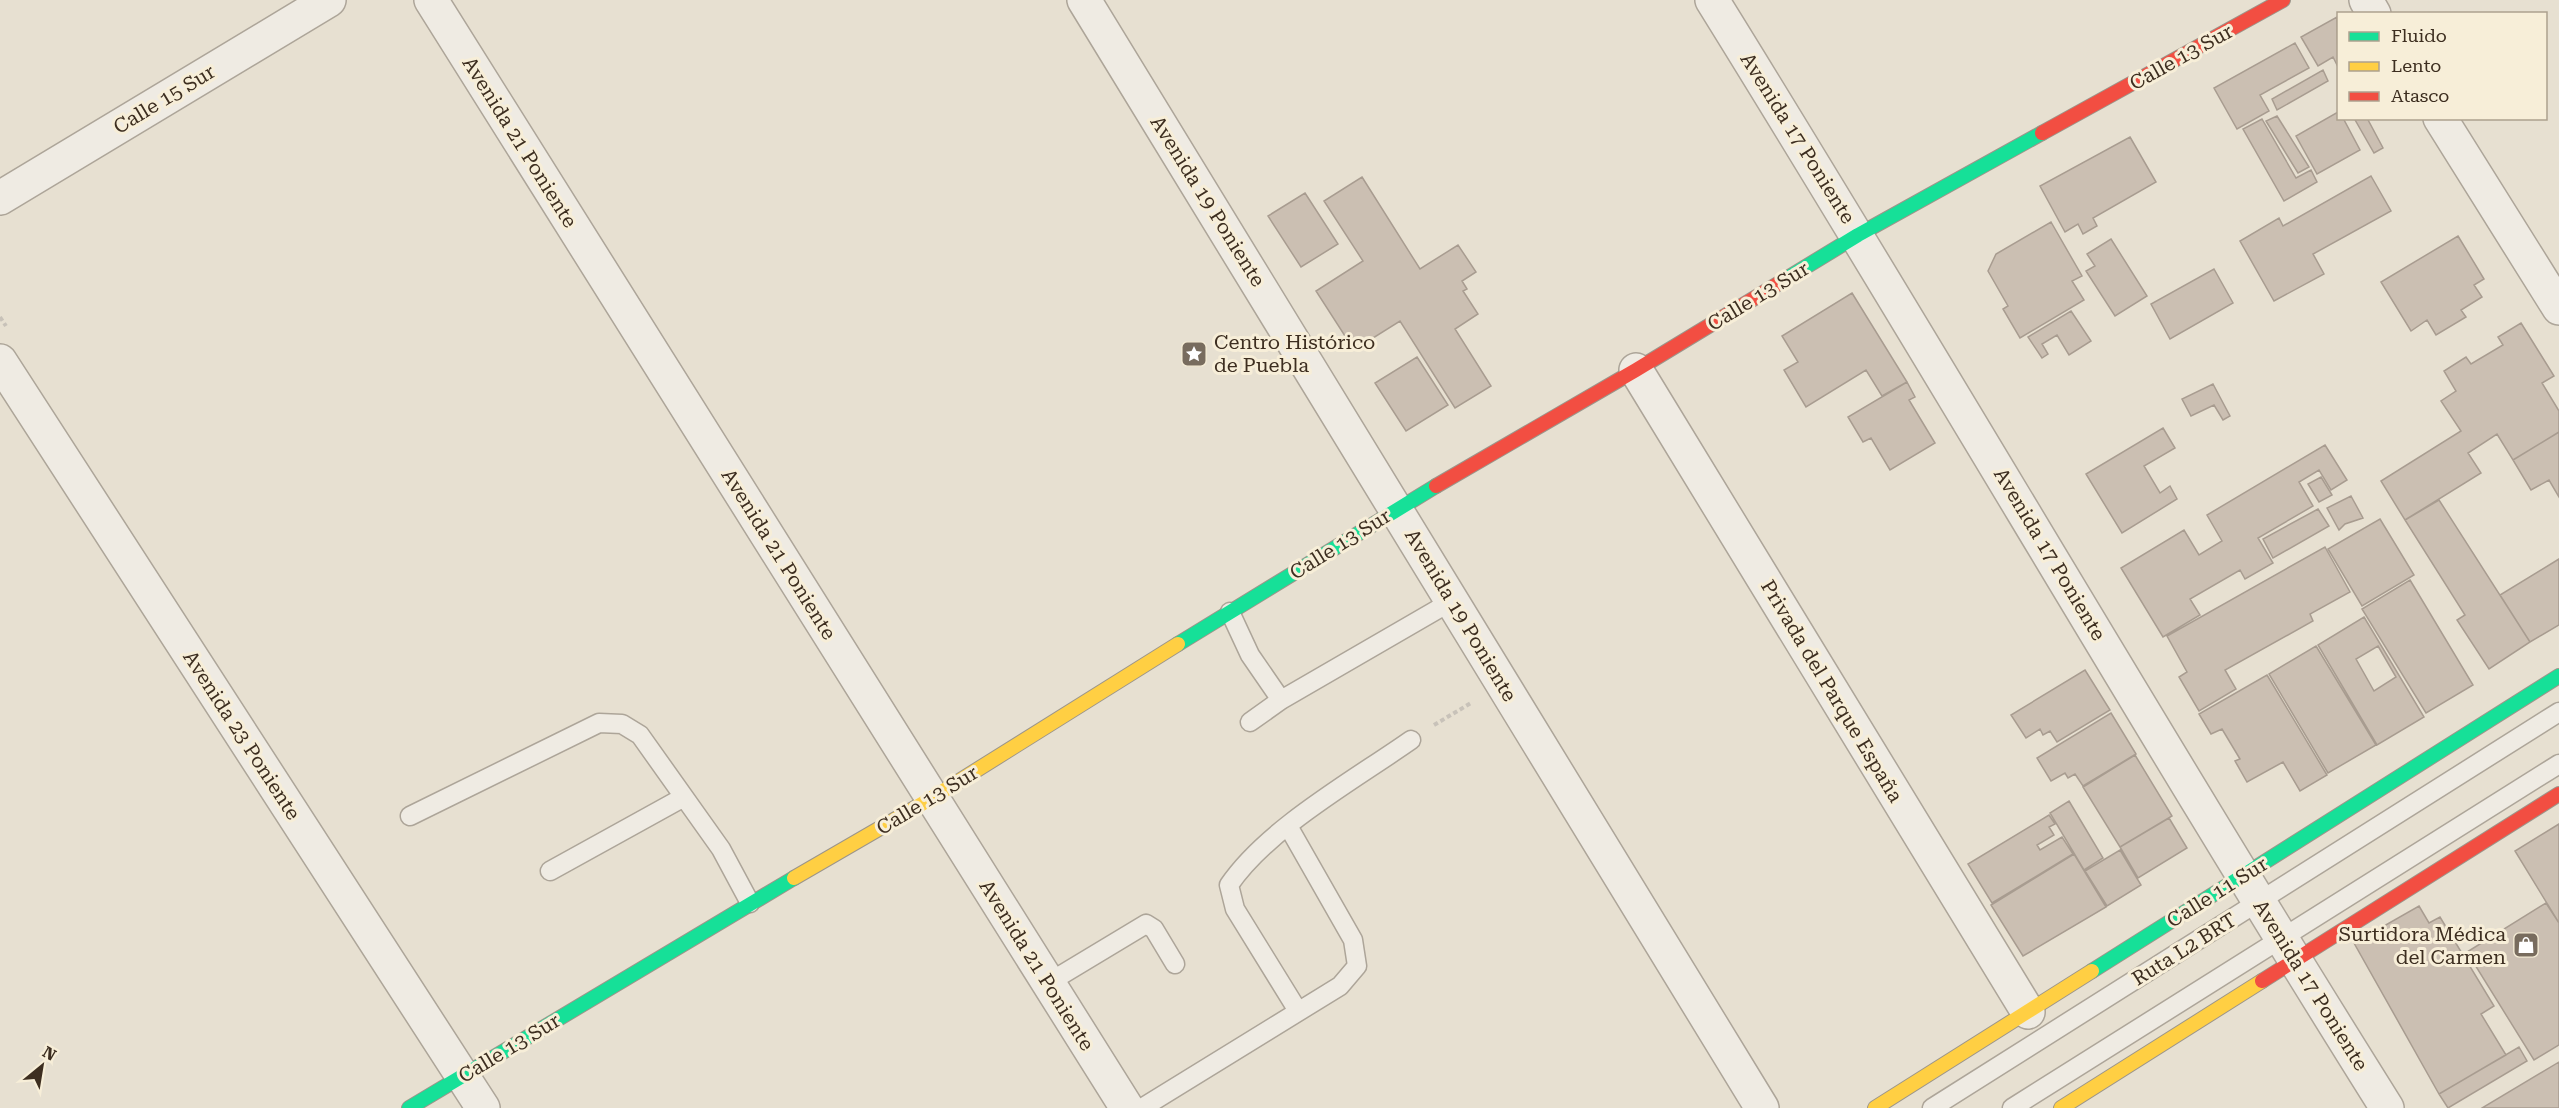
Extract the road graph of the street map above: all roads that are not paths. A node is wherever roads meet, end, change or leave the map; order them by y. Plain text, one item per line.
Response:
1 (328, 0) edge
2 (430, 0) edge
3 (1084, 0) edge
4 (1712, 0) edge
5 (2283, 0) edge
6 (2441, 120) edge
7 (0, 198) edge
8 (1858, 235) junction
9 (2559, 308) edge
10 (0, 361) edge
11 (1636, 370) junction
12 (1397, 508) junction
13 (1452, 601) junction
14 (1230, 612) junction
15 (2559, 676) edge
16 (1281, 700) junction
17 (2559, 712) edge
18 (1250, 722) dead end
19 (1411, 740) dead end
20 (2559, 764) edge
21 (2559, 794) edge
22 (684, 796) junction
23 (932, 798) junction
24 (410, 816) dead end
25 (1288, 826) junction
26 (550, 871) dead end
27 (2251, 889) junction
28 (750, 903) junction
29 (2288, 949) junction
30 (1175, 964) dead end
31 (1048, 983) junction
32 (1298, 1011) junction
33 (2028, 1012) junction
34 (463, 1076) junction
35 (409, 1108) edge
36 (483, 1108) edge
37 (1127, 1108) edge
38 (1142, 1108) edge
39 (1762, 1108) edge
40 (1875, 1108) edge
41 (1932, 1108) edge
42 (2012, 1108) edge
43 (2061, 1108) edge
44 (2387, 1108) edge

1 - 7 street, Calle 15 Sur
2 - 23 street, Avenida 21 Poniente
3 - 12 street, Avenida 19 Poniente
4 - 8 street, Avenida 17 Poniente
5 - 8 street, Calle 13 Sur
6 - 9 street
8 - 11 street, Calle 13 Sur
8 - 27 street, Avenida 17 Poniente
10 - 34 street, Avenida 23 Poniente
11 - 12 street, Calle 13 Sur
11 - 33 street, Privada del Parque España
12 - 13 street, Avenida 19 Poniente
12 - 14 street, Calle 13 Sur
13 - 16 lane
13 - 39 street, Avenida 19 Poniente
14 - 16 lane
14 - 23 street, Calle 13 Sur
15 - 27 street, Calle 11 Sur
16 - 18 lane
17 - 27 lane, Ruta L2 BRT
19 - 25 lane
20 - 29 lane
21 - 29 street
22 - 24 lane
22 - 26 lane
22 - 28 lane
23 - 28 street, Calle 13 Sur
23 - 31 street, Avenida 21 Poniente
25 - 32 lane
25 - 32 lane
27 - 29 street, Avenida 17 Poniente
27 - 33 street, Calle 11 Sur
27 - 41 lane, Ruta L2 BRT
28 - 34 street, Calle 13 Sur
29 - 42 lane
29 - 43 street
29 - 44 street, Avenida 17 Poniente
30 - 31 lane
31 - 37 street, Avenida 21 Poniente
32 - 38 lane
33 - 40 street, Calle 11 Sur
34 - 35 street, Calle 13 Sur
34 - 36 street, Avenida 23 Poniente

